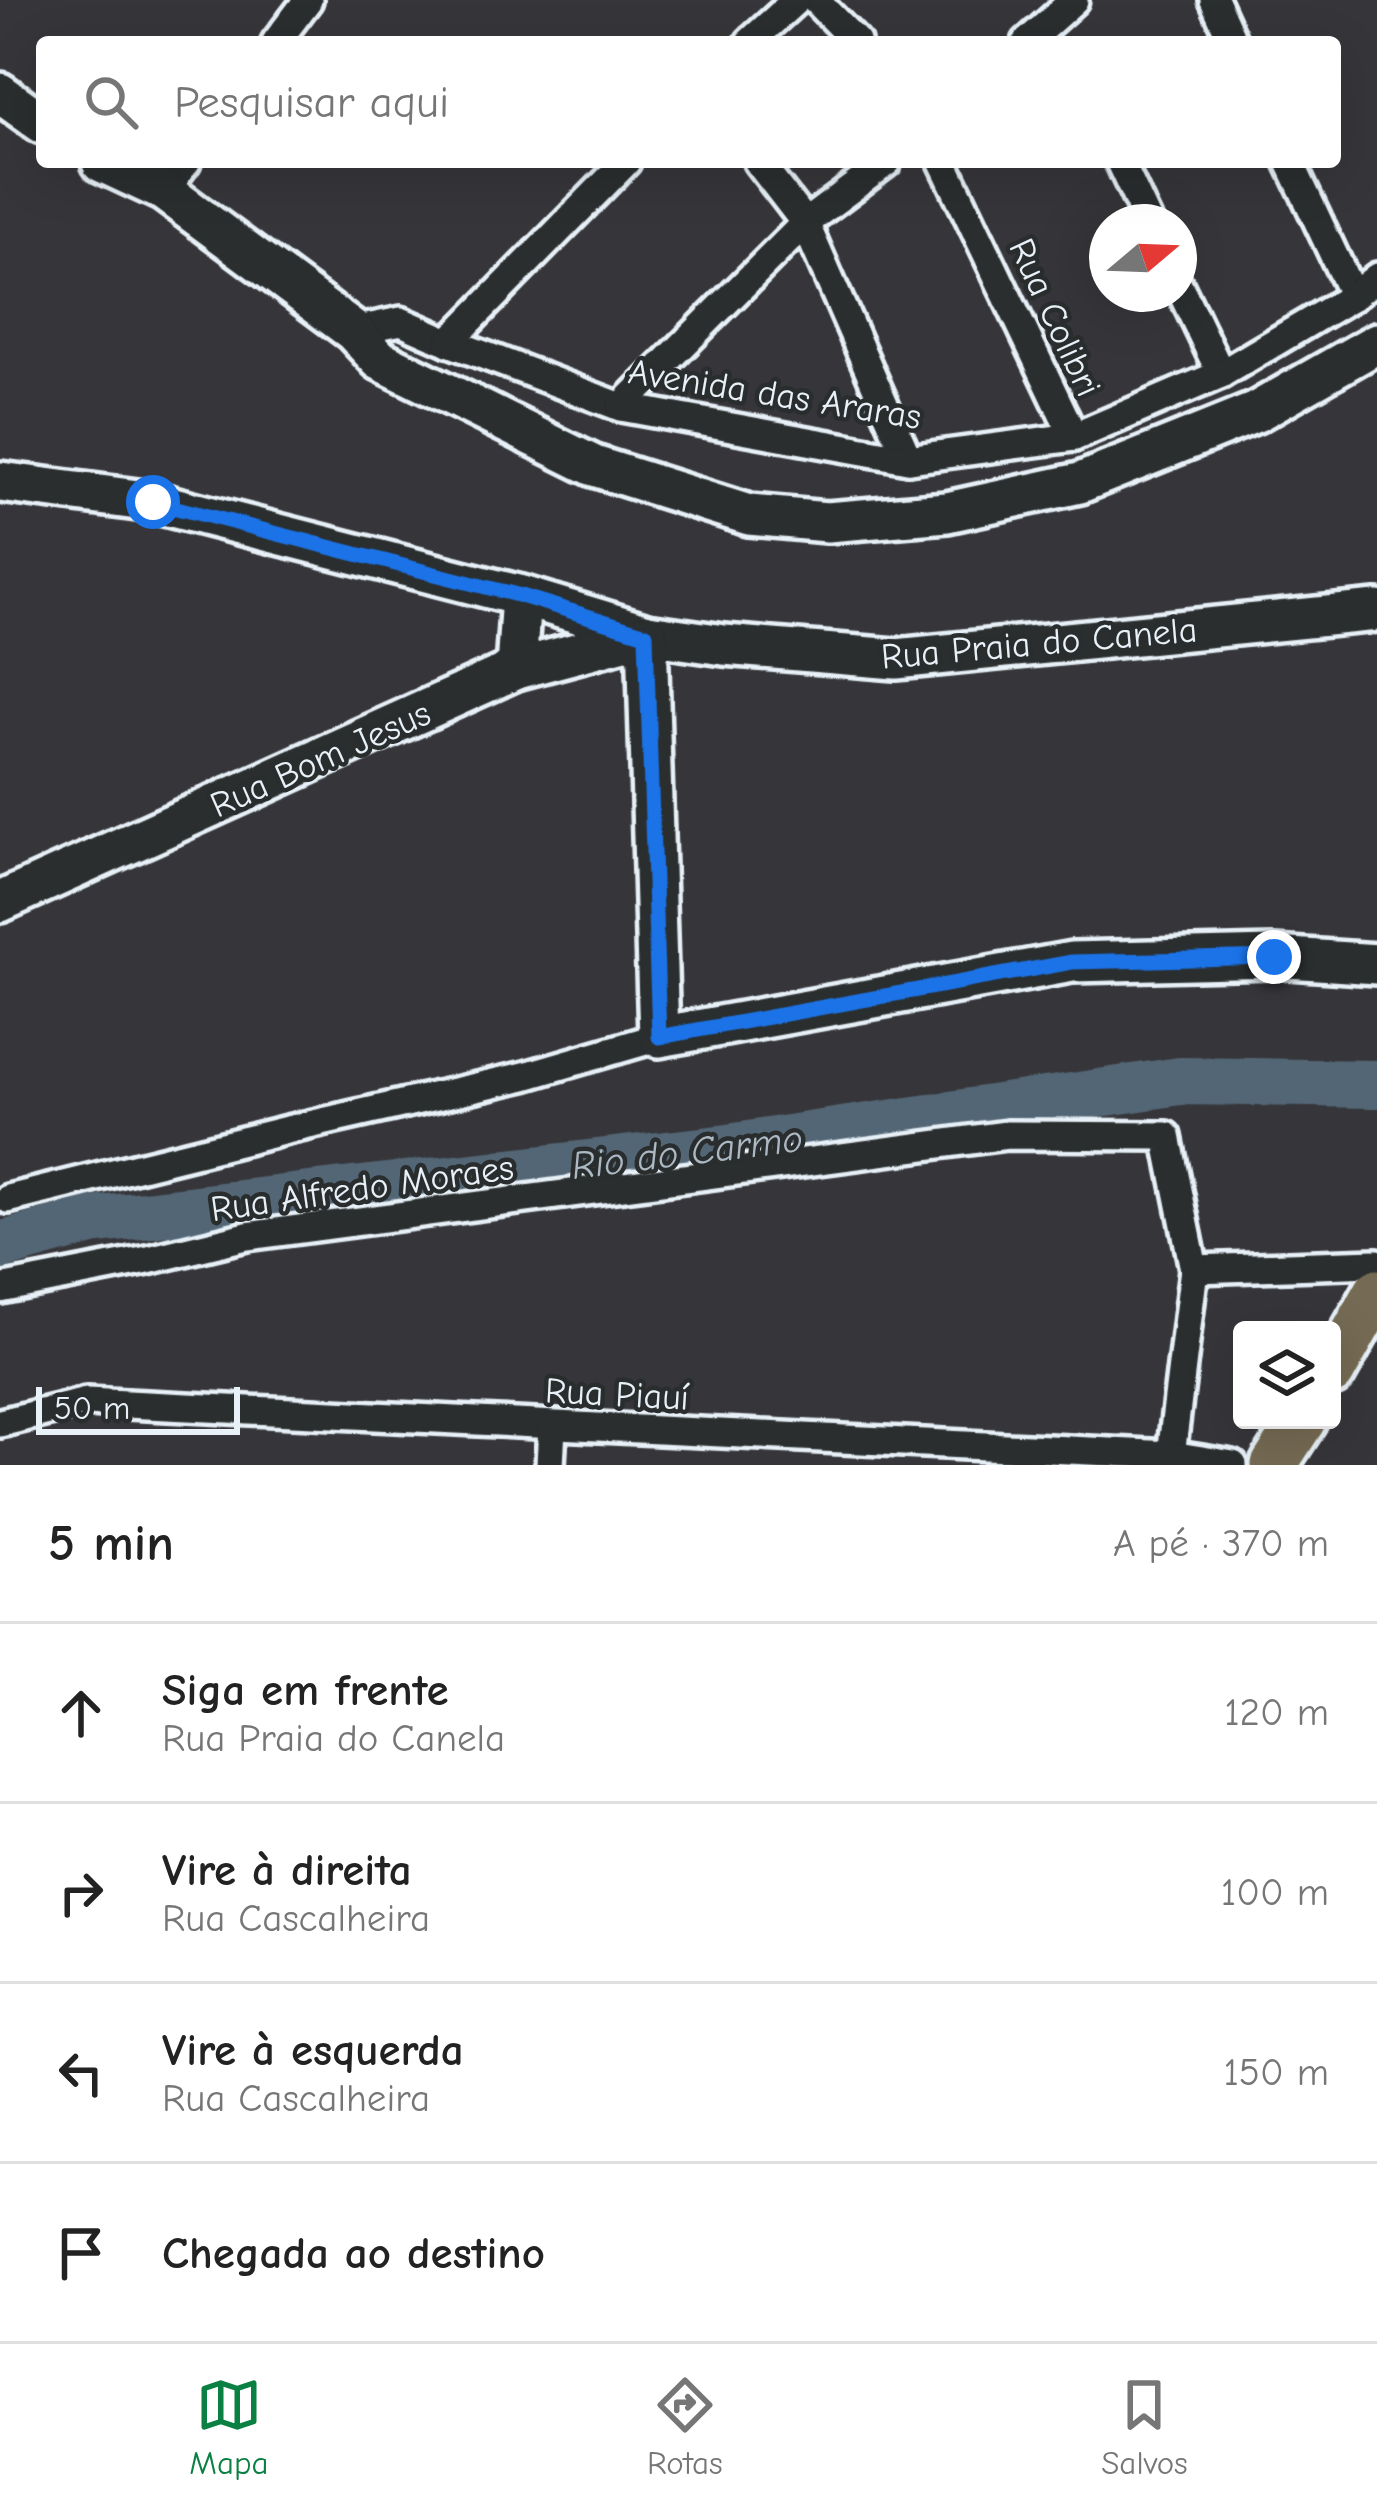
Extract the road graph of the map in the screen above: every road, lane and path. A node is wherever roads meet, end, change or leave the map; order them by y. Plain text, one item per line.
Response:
1 (308, 0) edge
2 (796, 0) edge
3 (815, 0) edge
4 (1074, 0) edge
5 (1214, 0) edge
6 (1057, 31) edge
7 (281, 36) edge
8 (757, 36) edge
9 (850, 36) edge
10 (1230, 36) edge
11 (0, 93) edge
12 (36, 119) edge
13 (131, 168) edge
14 (620, 168) edge
15 (763, 168) edge
16 (879, 168) edge
17 (946, 168) edge
18 (1123, 168) edge
19 (1293, 168) edge
20 (175, 177) edge
21 (1140, 204) edge
22 (805, 224) junction
23 (1377, 278) edge
24 (1352, 296) junction
25 (1191, 312) edge
26 (353, 331) junction
27 (448, 342) junction
28 (1377, 343) edge
29 (1221, 374) junction
30 (621, 407) junction
31 (1073, 437) junction
32 (908, 459) junction
33 (0, 482) edge
34 (521, 596) junction
35 (1377, 611) edge
36 (646, 634) junction
37 (516, 669) junction
38 (0, 902) edge
39 (1377, 964) edge
40 (659, 1037) junction
41 (8, 1198) dead end
42 (1377, 1263) edge
43 (1194, 1269) junction
44 (0, 1289) edge
45 (1377, 1292) edge
46 (1341, 1357) edge
47 (0, 1424) edge
48 (552, 1427) junction
49 (1297, 1429) edge
50 (1171, 1455) junction
51 (550, 1465) edge
52 (1233, 1465) edge
53 (1274, 1465) edge

1 - 7 street
2 - 8 street
3 - 9 street
4 - 6 street
5 - 10 street
11 - 12 street
13 - 20 street
14 - 27 street
15 - 22 street
16 - 22 street
17 - 31 street, Rua Colibri
18 - 21 street
19 - 24 street
20 - 26 street
22 - 30 street
22 - 32 street
23 - 24 street, Avenida das Araras
24 - 29 street, Avenida das Araras
25 - 29 street
26 - 27 street, Avenida das Araras
26 - 28 street
27 - 30 street, Avenida das Araras
29 - 31 street, Avenida das Araras
30 - 32 street, Avenida das Araras
31 - 32 street, Avenida das Araras
33 - 34 street, Rua Praia do Canela
34 - 36 street, Rua Praia do Canela
34 - 37 street
35 - 36 street, Rua Praia do Canela
36 - 37 street, Rua Bom Jesus
36 - 40 street
37 - 38 street, Rua Bom Jesus
39 - 40 street
40 - 41 street
42 - 43 street
43 - 44 street, Rua Alfredo Moraes
43 - 50 street
45 - 46 main road
47 - 48 street, Rua Piauí
48 - 50 street, Rua Piauí
48 - 51 street
49 - 53 main road
50 - 52 street, Rua Piauí

